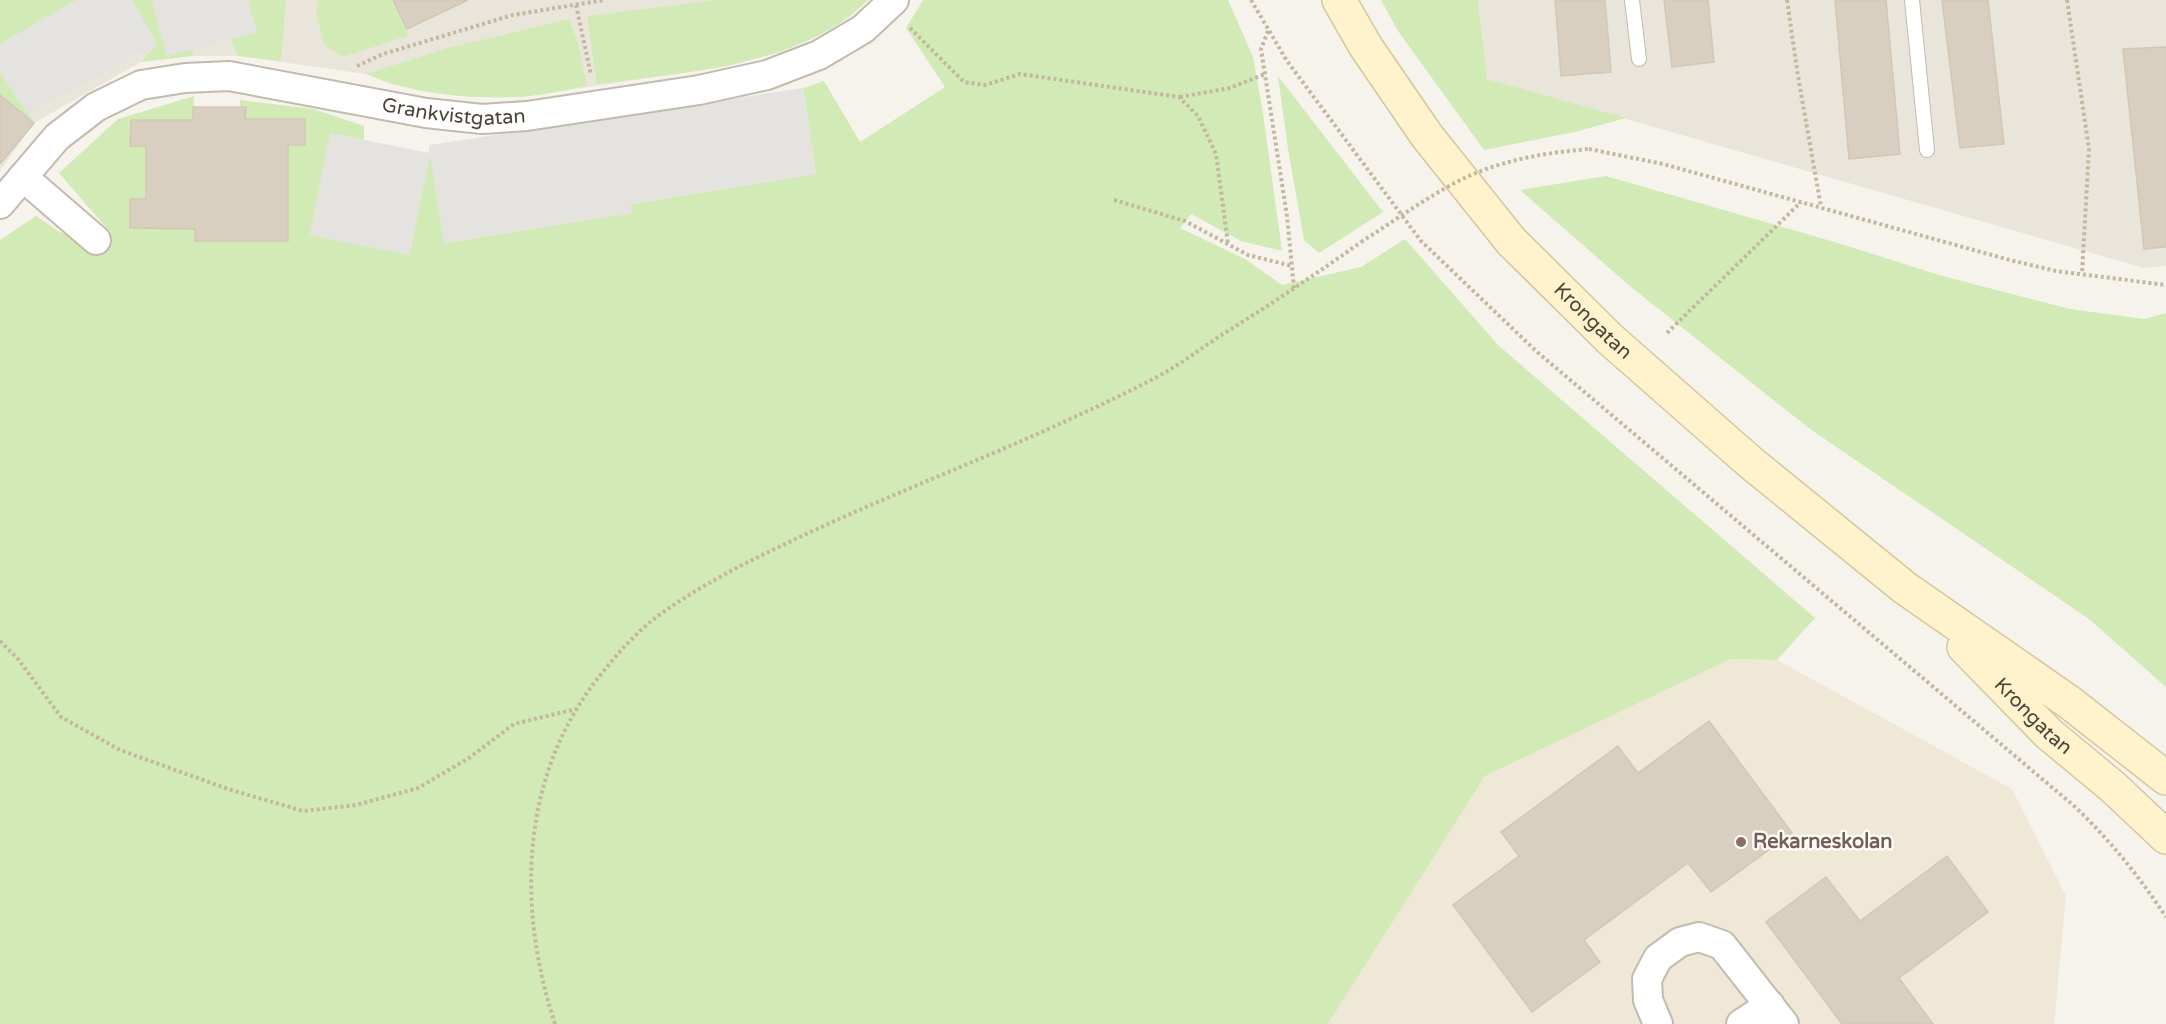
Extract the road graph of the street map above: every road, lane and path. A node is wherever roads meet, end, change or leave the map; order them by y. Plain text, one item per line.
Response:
1 (604, 0) edge
2 (1251, 0) edge
3 (1339, 0) edge
4 (1632, 0) edge
5 (1787, 0) edge
6 (1912, 0) edge
7 (2067, 0) edge
8 (588, 1) edge
9 (891, 3) edge
10 (576, 5) junction
11 (1268, 31) junction
12 (1639, 59) dead end
13 (354, 68) dead end
14 (1265, 74) junction
15 (1179, 97) junction
16 (597, 105) junction
17 (1927, 150) dead end
18 (23, 177) junction
19 (1114, 200) dead end
20 (1801, 202) junction
21 (0, 204) edge
22 (1821, 207) junction
23 (96, 240) dead end
24 (1228, 244) junction
25 (1292, 266) junction
26 (2082, 274) junction
27 (2166, 285) edge
28 (1294, 289) junction
29 (1668, 333) dead end
30 (1905, 588) junction
31 (0, 641) edge
32 (576, 709) junction
33 (2166, 778) edge
34 (2166, 837) edge
35 (2166, 917) edge
36 (1777, 1015) edge
37 (555, 1024) edge
38 (1658, 1024) edge
39 (1741, 1024) edge

1 - 8 path
2 - 11 path
3 - 30 street, Krongatan
4 - 12 lane
5 - 22 path
6 - 17 lane
7 - 26 path
8 - 10 path
9 - 15 path
9 - 16 street, Grankvistgatan
10 - 13 path
10 - 16 path
11 - 14 path
11 - 35 path
14 - 15 path
14 - 25 path
15 - 24 path
16 - 18 street, Grankvistgatan
18 - 21 street, Grankvistgatan
18 - 23 street
19 - 24 path
20 - 22 path
20 - 28 path, bridge
20 - 29 path
22 - 26 path
24 - 25 path
25 - 28 path
26 - 27 path
28 - 32 path
30 - 33 street, Krongatan
30 - 34 street, Krongatan
31 - 32 path
32 - 37 path
36 - 38 street
36 - 39 street

